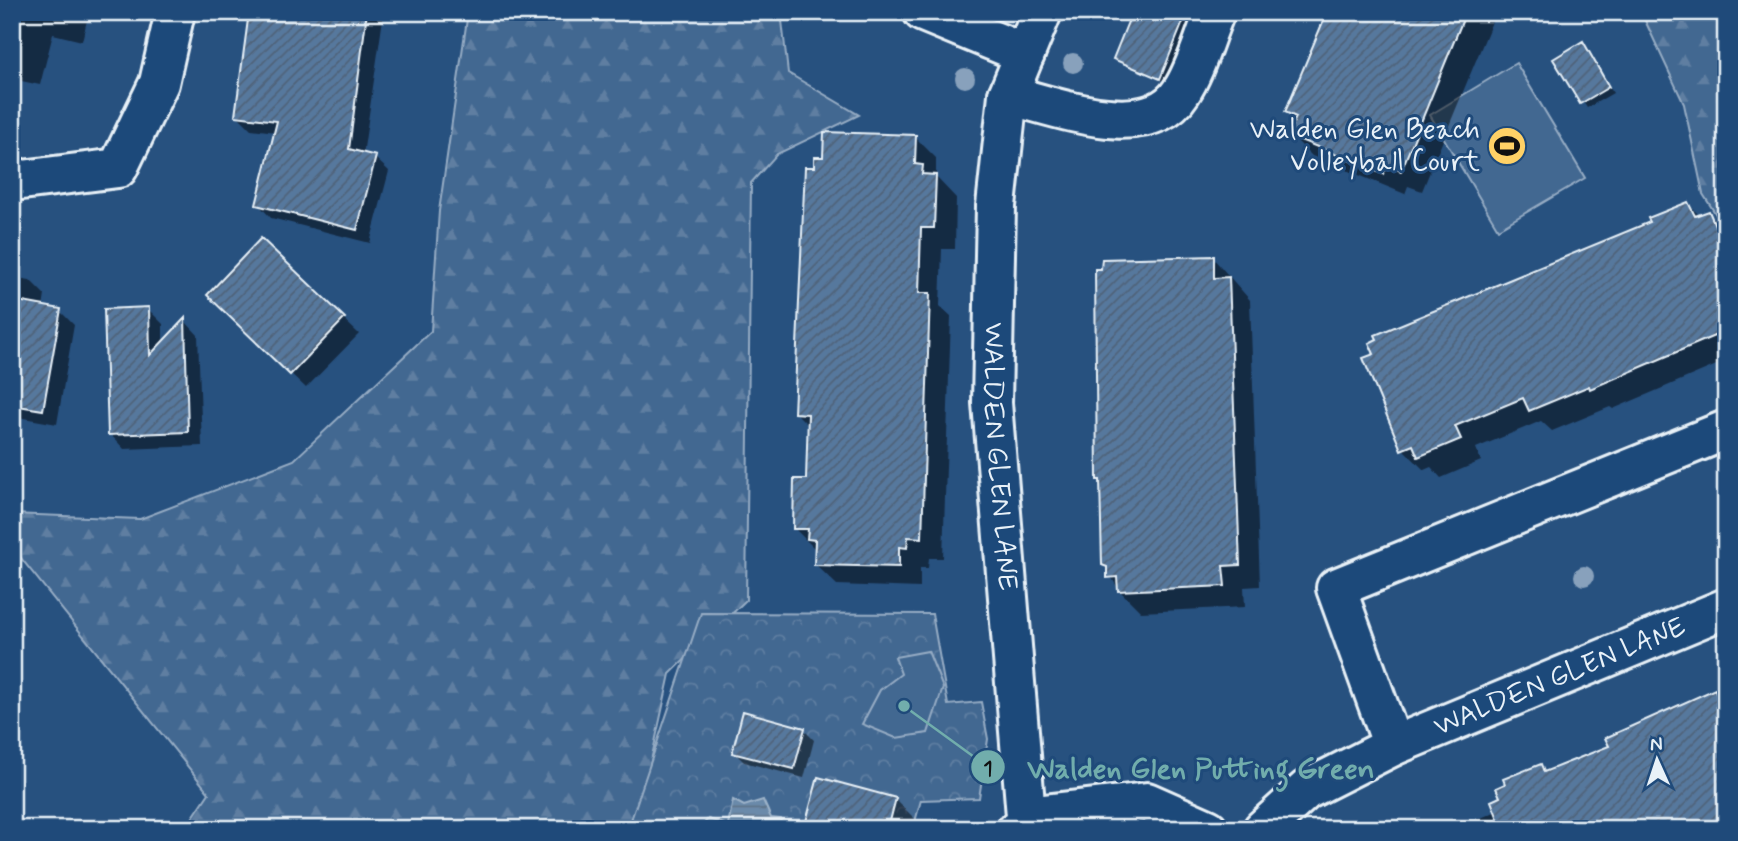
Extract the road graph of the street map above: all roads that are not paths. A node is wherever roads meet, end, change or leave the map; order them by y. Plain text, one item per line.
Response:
1 (175, 12) edge
2 (923, 12) edge
3 (1042, 12) edge
4 (1215, 12) edge
5 (1025, 54) junction
6 (1008, 95) junction
7 (12, 176) edge
8 (1726, 430) edge
9 (1726, 608) edge
10 (1393, 747) junction
11 (1024, 825) edge
12 (1208, 829) edge
13 (1263, 829) edge

1 - 7 street
2 - 5 street
3 - 5 street, WALDEN GLEN LANE
4 - 6 street
5 - 6 street, WALDEN GLEN LANE
6 - 11 street, WALDEN GLEN LANE
8 - 10 street
9 - 10 street, WALDEN GLEN LANE
10 - 13 street, WALDEN GLEN LANE
11 - 12 street, WALDEN GLEN LANE

